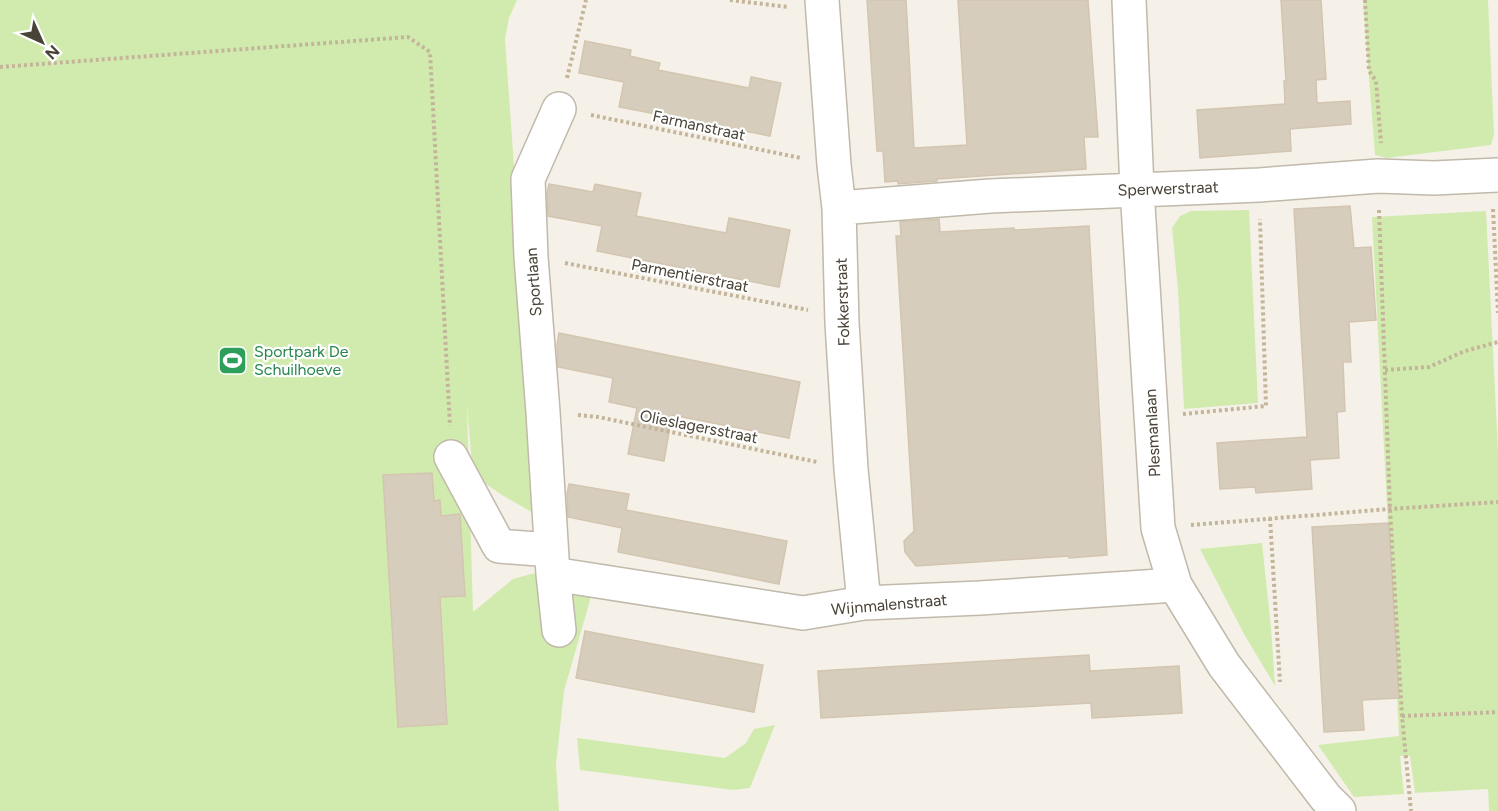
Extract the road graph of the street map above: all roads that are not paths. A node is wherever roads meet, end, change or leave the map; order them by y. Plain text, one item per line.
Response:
1 (1129, 0) edge
2 (822, 6) edge
3 (559, 108) road end
4 (1495, 175) edge
5 (1137, 189) junction
6 (839, 208) junction
7 (452, 457) road end
8 (552, 562) junction
9 (1175, 585) junction
10 (864, 603) junction
11 (559, 630) dead end
12 (1339, 811) edge

1 - 5 street, Plesmanlaan
2 - 6 street, Fokkerstraat
3 - 8 street, Sportlaan
4 - 5 street, Sperwerstraat
5 - 6 street, Sperwerstraat
5 - 9 street, Plesmanlaan
6 - 10 street, Fokkerstraat
7 - 8 street, Wijnmalenstraat
8 - 10 street, Wijnmalenstraat
8 - 11 street
9 - 10 street, Wijnmalenstraat
9 - 12 street, Plesmanlaan

